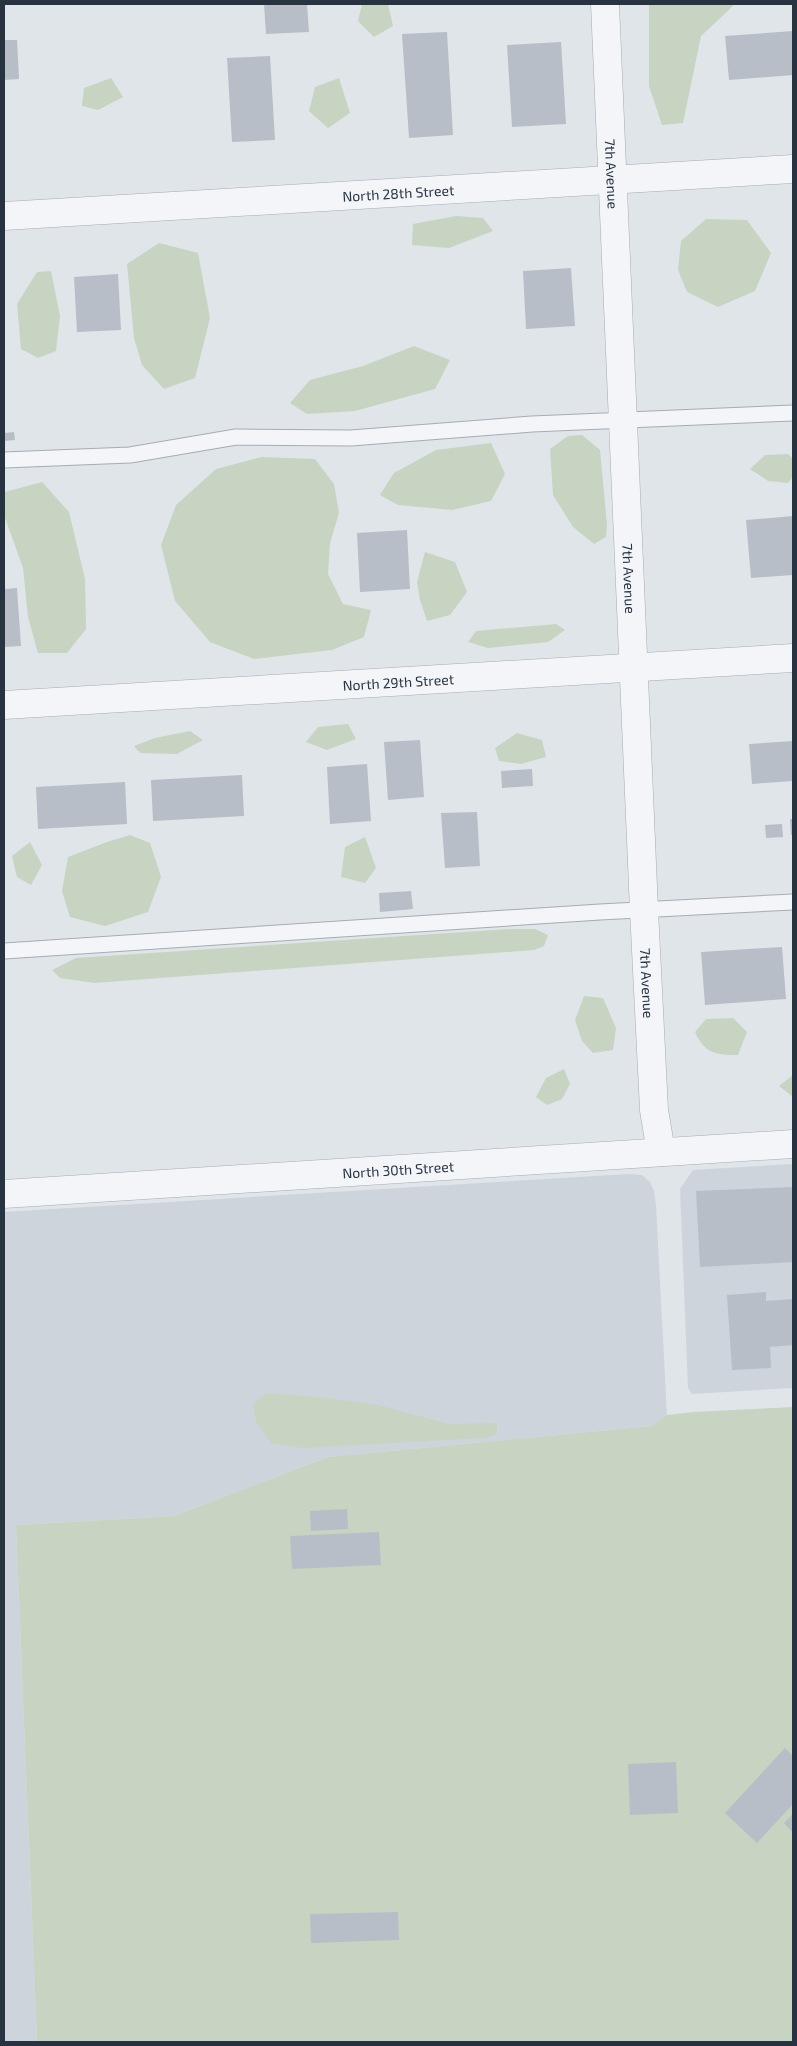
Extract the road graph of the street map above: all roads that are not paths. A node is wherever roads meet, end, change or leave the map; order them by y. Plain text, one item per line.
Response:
1 (605, 4) edge
2 (793, 169) edge
3 (613, 179) junction
4 (4, 216) edge
5 (793, 413) edge
6 (622, 421) junction
7 (4, 460) edge
8 (793, 658) edge
9 (633, 669) junction
10 (4, 705) edge
11 (793, 902) edge
12 (644, 910) junction
13 (4, 951) edge
14 (793, 1144) edge
15 (662, 1152) junction
16 (4, 1194) edge

1 - 3 street, 7th Avenue
2 - 3 street, North 28th Street
3 - 4 street, North 28th Street
3 - 6 street, 7th Avenue
5 - 6 lane
6 - 7 lane
6 - 9 street, 7th Avenue
8 - 9 street, North 29th Street
9 - 10 street, North 29th Street
9 - 12 street, 7th Avenue
11 - 12 lane
12 - 13 lane
12 - 15 street, 7th Avenue
14 - 15 street, North 30th Street
15 - 16 street, North 30th Street

